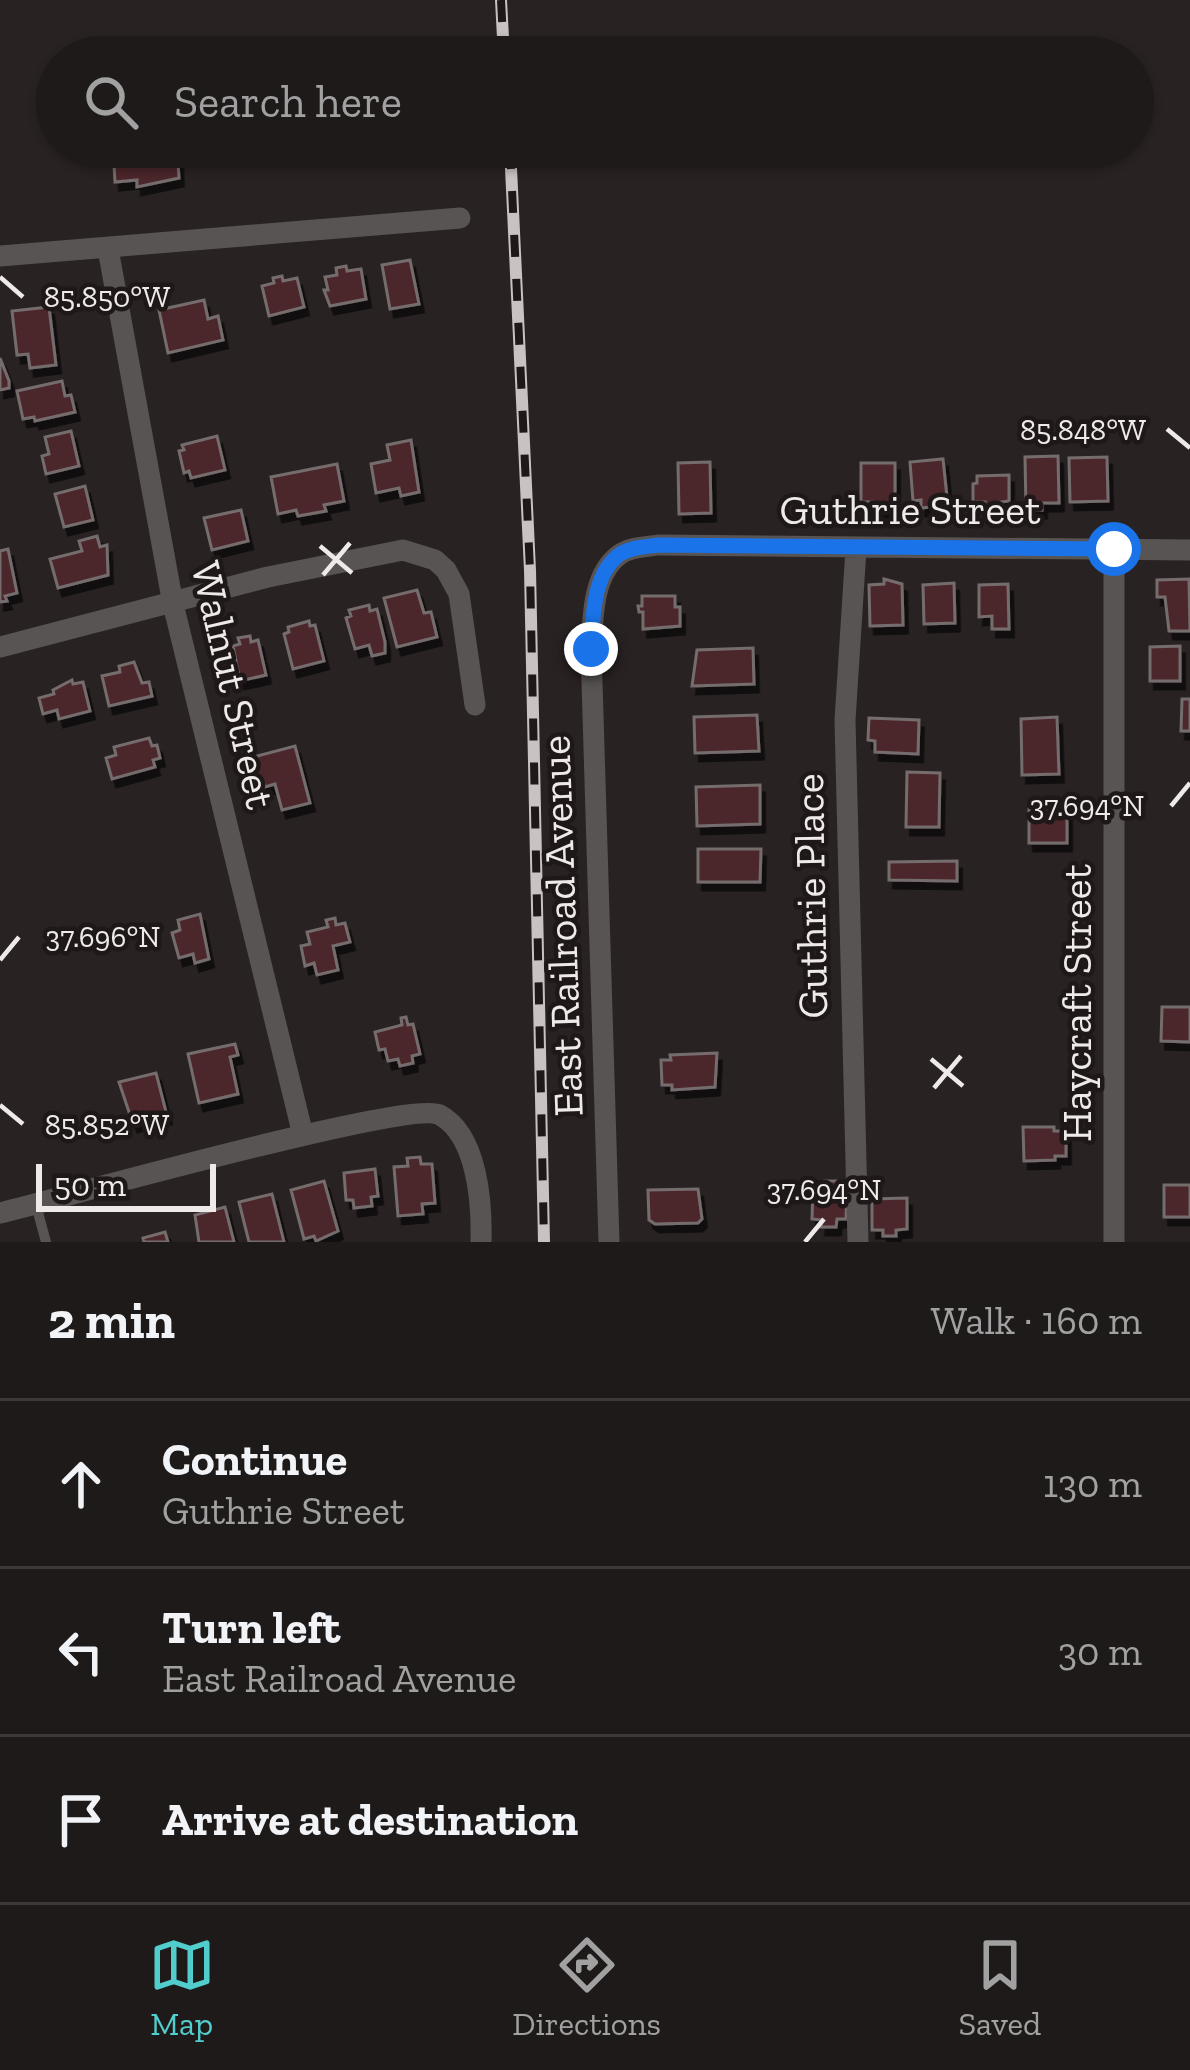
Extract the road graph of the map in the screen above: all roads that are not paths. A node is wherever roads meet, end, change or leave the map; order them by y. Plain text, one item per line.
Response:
1 (460, 218) dead end
2 (107, 249) junction
3 (0, 256) edge
4 (1114, 549) junction
5 (630, 550) joint
6 (856, 550) junction
7 (1190, 550) edge
8 (172, 604) junction
9 (0, 647) edge
10 (475, 705) dead end
11 (303, 1135) junction
12 (35, 1204) junction
13 (0, 1213) edge
14 (46, 1242) edge
15 (481, 1242) edge
16 (609, 1242) edge
17 (858, 1242) edge
18 (1114, 1242) edge

1 - 2 street
2 - 3 street
2 - 8 street, Walnut Street
4 - 6 street, Guthrie Street
4 - 7 street, Guthrie Street
4 - 18 street, Haycraft Street
5 - 6 street, Guthrie Street
5 - 16 street, East Railroad Avenue
6 - 17 street, Guthrie Place
8 - 9 street
8 - 10 street
8 - 11 street, Walnut Street
11 - 12 street
11 - 15 street
12 - 13 street
12 - 14 lane

